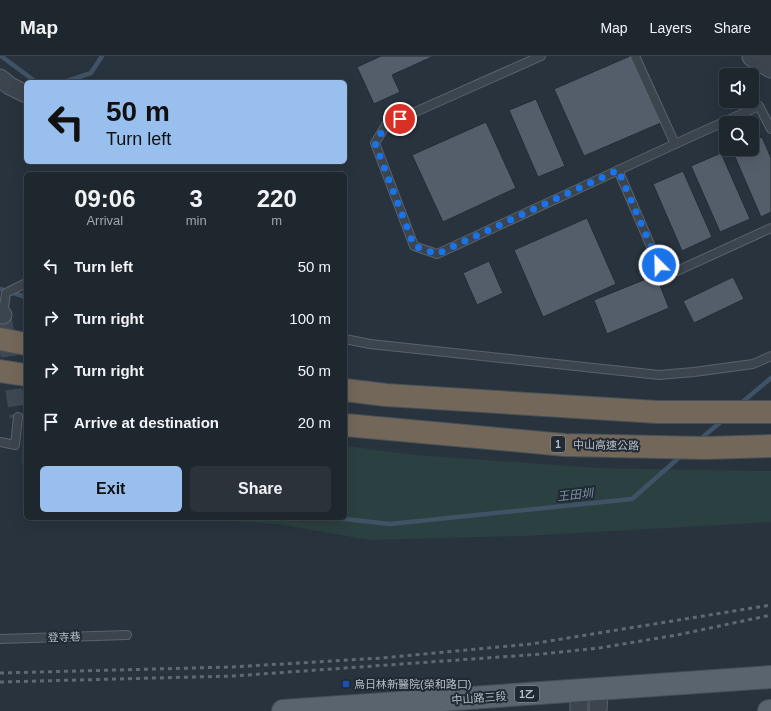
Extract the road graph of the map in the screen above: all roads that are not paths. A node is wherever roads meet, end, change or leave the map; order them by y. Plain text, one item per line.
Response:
1 (541, 56) edge
2 (635, 56) edge
3 (753, 56) edge
4 (771, 67) edge
5 (0, 78) edge
6 (24, 93) edge
7 (771, 129) edge
8 (675, 144) junction
9 (618, 170) junction
10 (771, 228) edge
11 (24, 284) edge
12 (2, 313) edge
13 (0, 339) edge
14 (347, 339) edge
15 (24, 344) edge
16 (771, 356) edge
17 (0, 371) edge
18 (24, 375) edge
19 (347, 390) edge
20 (771, 412) edge
21 (18, 417) tunnel mouth
22 (347, 424) edge
23 (0, 442) edge
24 (771, 446) edge
25 (127, 635) dead end
26 (0, 639) edge
27 (771, 678) edge
28 (589, 701) edge
29 (283, 711) edge

1 - 9 lane
2 - 8 lane
3 - 4 street
5 - 6 street
7 - 8 lane
8 - 9 lane
9 - 10 lane
11 - 12 lane
13 - 15 highway
14 - 16 lane
17 - 18 highway
19 - 20 highway
21 - 23 lane
22 - 24 highway, 中山高速公路 / 1
25 - 26 lane, 登寺巷
27 - 28 main road, 中山路三段 / 1乙
28 - 29 main road, 中山路三段 / 1乙

